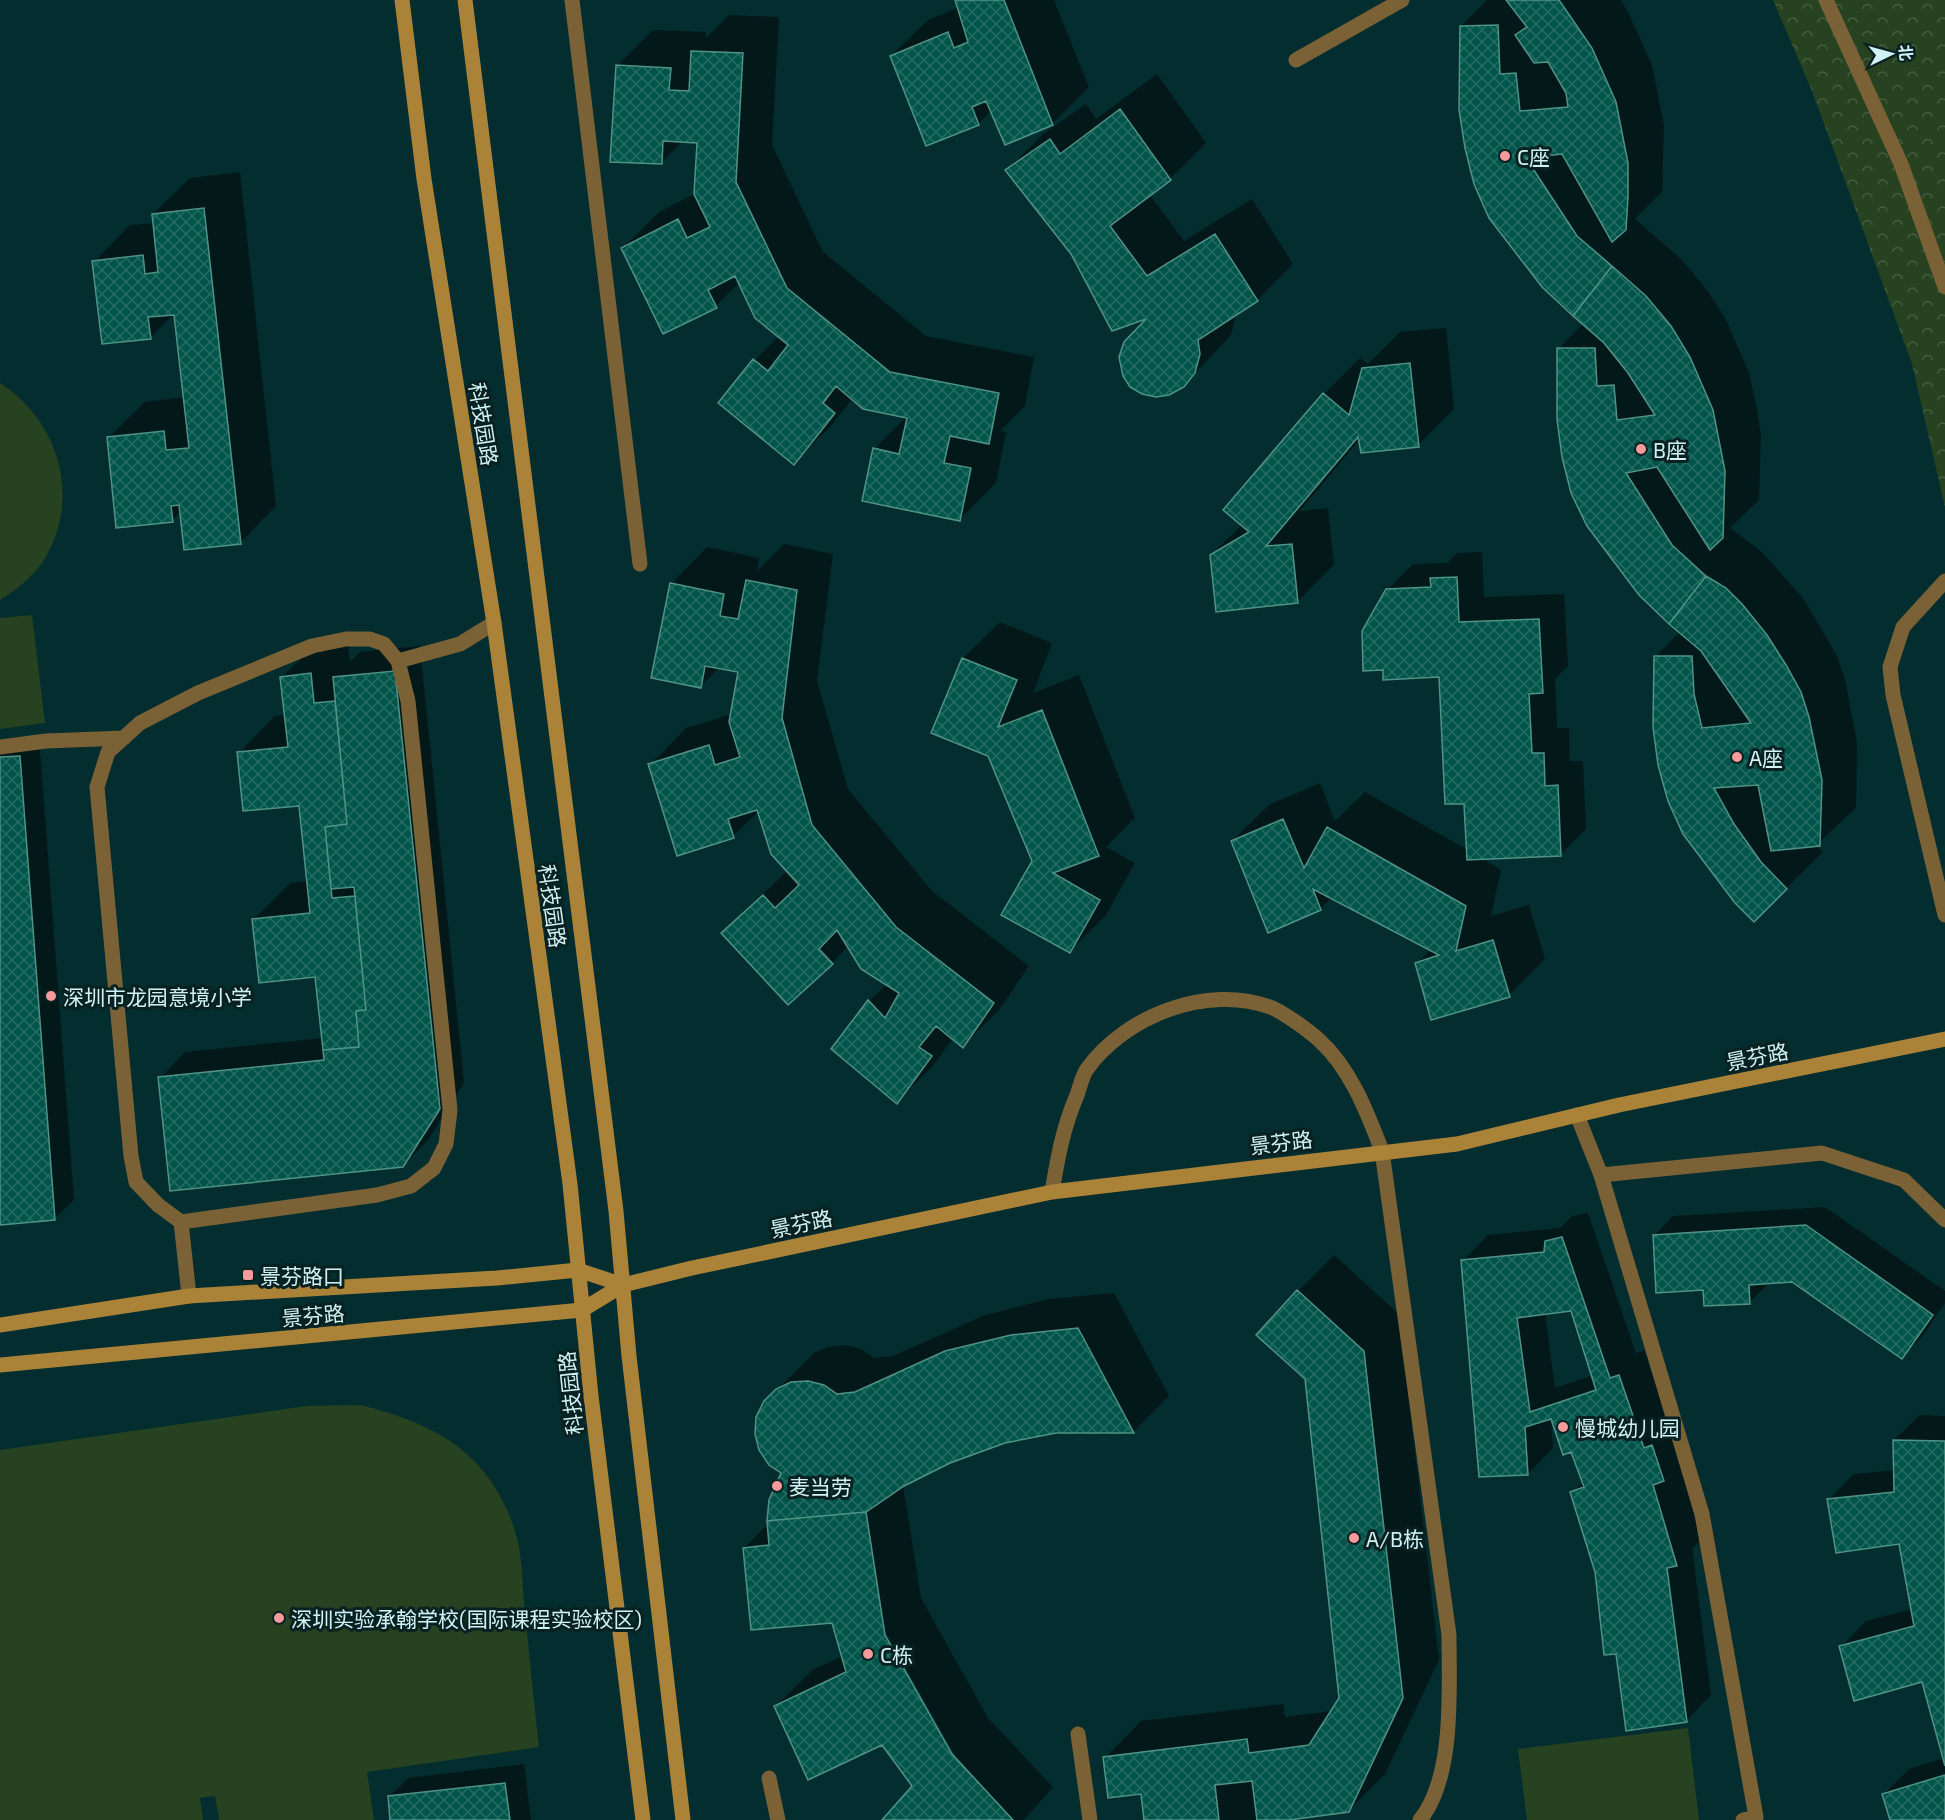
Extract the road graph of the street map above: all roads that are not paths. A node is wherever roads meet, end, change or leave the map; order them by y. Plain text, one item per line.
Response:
1 (402, 0) edge
2 (465, 0) edge
3 (572, 0) edge
4 (1402, 0) edge
5 (1826, 0) edge
6 (1296, 60) dead end
7 (1945, 287) edge
8 (640, 564) dead end
9 (1945, 581) edge
10 (494, 623) junction
11 (398, 661) junction
12 (124, 738) junction
13 (0, 747) edge
14 (1945, 915) edge
15 (1945, 1039) edge
16 (1577, 1115) junction
17 (1382, 1151) junction
18 (1601, 1175) junction
19 (1052, 1192) junction
20 (1945, 1220) edge
21 (182, 1222) junction
22 (578, 1270) junction
23 (623, 1285) junction
24 (189, 1296) junction
25 (582, 1310) junction
26 (0, 1324) edge
27 (0, 1365) edge
28 (1078, 1734) dead end
29 (769, 1778) dead end
30 (643, 1820) edge
31 (683, 1820) edge
32 (778, 1820) edge
33 (1090, 1820) edge
34 (1420, 1820) edge
35 (1743, 1820) edge

1 - 10 main road, 科技园路
2 - 23 main road, 科技园路
3 - 8 street
4 - 6 street
5 - 7 street
9 - 14 street
10 - 11 street
10 - 22 main road, 科技园路
11 - 12 street
11 - 21 street
12 - 13 street
12 - 21 street
15 - 16 main road, 景芬路
16 - 17 main road, 景芬路
16 - 18 street
17 - 19 main road, 景芬路
17 - 19 street
17 - 34 street
18 - 20 street
18 - 35 street
19 - 23 main road, 景芬路
21 - 24 street
22 - 23 main road, 景芬路
22 - 24 main road, 景芬路
22 - 25 main road, 科技园路
23 - 25 main road, 景芬路
23 - 31 main road, 科技园路
24 - 26 main road, 景芬路
25 - 27 main road, 景芬路
25 - 30 main road, 科技园路
28 - 33 street
29 - 32 street

